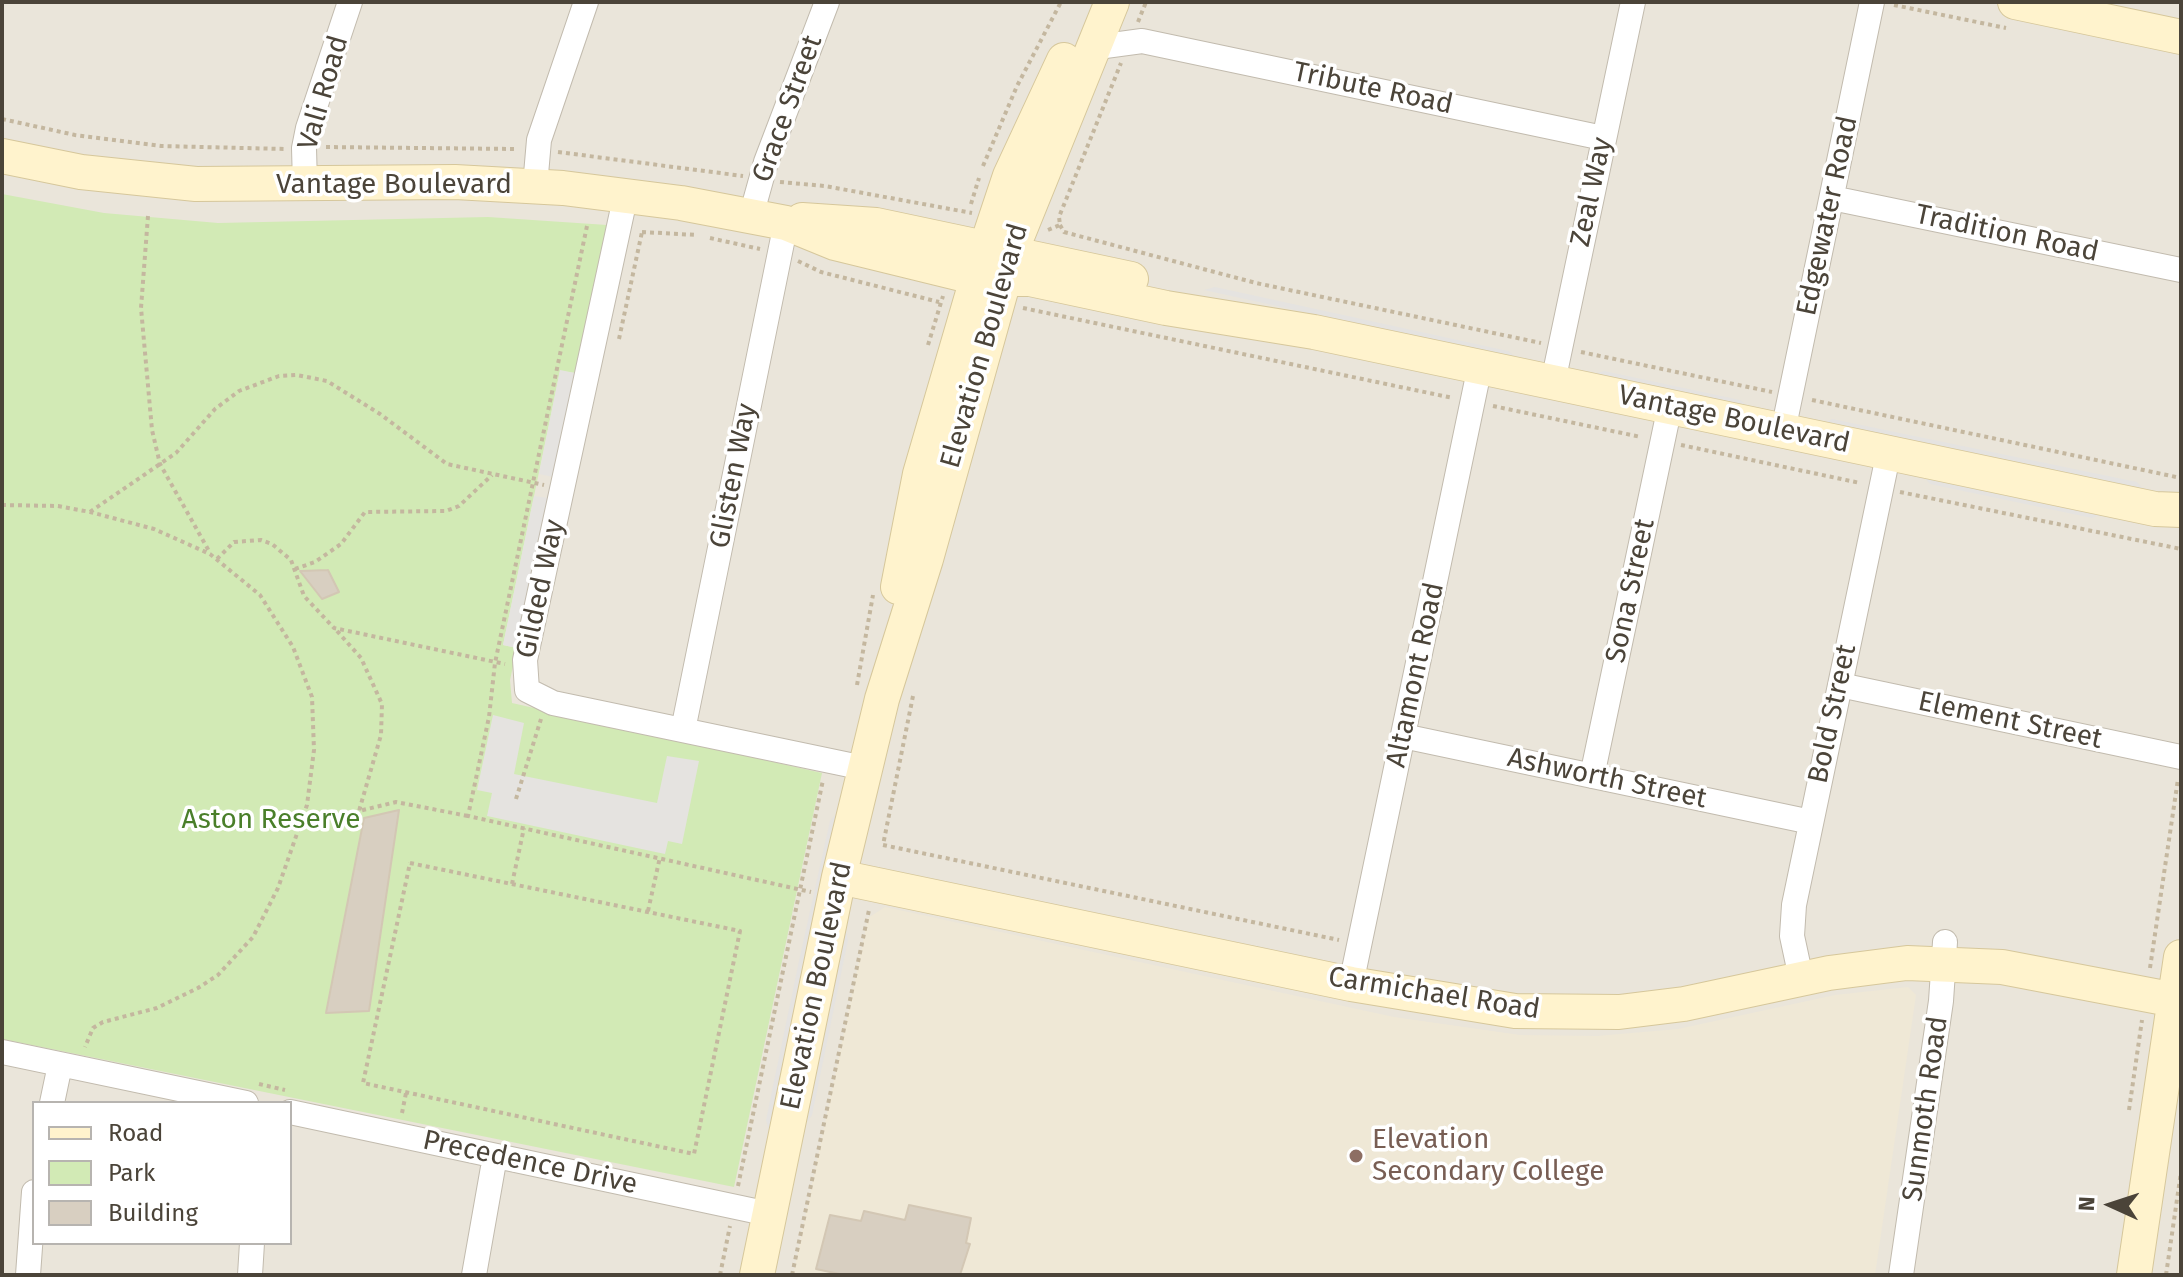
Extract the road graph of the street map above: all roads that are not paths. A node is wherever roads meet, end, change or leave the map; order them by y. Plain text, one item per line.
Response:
1 (350, 2) edge
2 (586, 2) edge
3 (827, 2) edge
4 (1633, 2) edge
5 (1872, 2) edge
6 (2015, 2) edge
7 (1105, 3) edge
8 (2181, 37) edge
9 (1142, 41) junction
10 (1090, 54) junction
11 (1603, 138) junction
12 (2, 156) edge
13 (305, 184) junction
14 (535, 186) junction
15 (626, 194) junction
16 (1832, 198) junction
17 (751, 216) junction
18 (782, 238) junction
19 (2181, 270) edge
20 (994, 285) junction
21 (1480, 366) junction
22 (1553, 382) junction
23 (1670, 406) junction
24 (1783, 431) junction
25 (1889, 451) junction
26 (2170, 521) edge
27 (1840, 685) junction
28 (683, 730) junction
29 (1403, 736) junction
30 (2181, 757) edge
31 (864, 768) junction
32 (1592, 776) junction
33 (1811, 822) junction
34 (840, 876) junction
35 (1945, 953) junction
36 (1799, 969) junction
37 (1353, 974) junction
38 (2178, 979) edge
39 (2, 1052) edge
40 (70, 1067) junction
41 (53, 1101) edge
42 (236, 1101) edge
43 (292, 1112) edge
44 (495, 1156) junction
45 (769, 1214) junction
46 (32, 1220) edge
47 (252, 1245) edge
48 (28, 1275) edge
49 (250, 1275) edge
50 (474, 1275) edge
51 (757, 1275) edge
52 (1901, 1275) edge
53 (2134, 1275) edge

1 - 13 street, Vali Road
2 - 14 street
3 - 17 street, Grace Street
4 - 11 street, Zeal Way
5 - 16 street, Edgewater Road
6 - 8 street
7 - 9 street
7 - 10 street, Elevation Boulevard
7 - 20 street, Elevation Boulevard
9 - 10 street
9 - 11 street, Tribute Road
10 - 20 street, Elevation Boulevard
11 - 22 street, Zeal Way
12 - 13 street, Vantage Boulevard
13 - 14 street, Vantage Boulevard
14 - 15 street, Vantage Boulevard
15 - 17 street, Vantage Boulevard
15 - 28 street, Gilded Way
16 - 19 street, Tradition Road
16 - 24 street, Edgewater Road
17 - 18 street, Vantage Boulevard
18 - 20 street, Vantage Boulevard
18 - 28 street, Glisten Way
20 - 21 street, Vantage Boulevard
20 - 31 street, Elevation Boulevard
21 - 22 street, Vantage Boulevard
21 - 29 street, Altamont Road
22 - 23 street, Vantage Boulevard
23 - 24 street, Vantage Boulevard
23 - 32 street, Sona Street
24 - 25 street, Vantage Boulevard
25 - 26 street, Vantage Boulevard
25 - 27 street, Bold Street
27 - 30 street, Element Street
27 - 33 street, Bold Street
28 - 31 street, Gilded Way
29 - 32 street, Ashworth Street
29 - 37 street, Altamont Road
31 - 34 street, Elevation Boulevard
32 - 33 street, Ashworth Street
33 - 36 street, Bold Street
34 - 37 street, Carmichael Road
34 - 45 street, Elevation Boulevard
35 - 36 street, Carmichael Road
35 - 38 street, Carmichael Road
35 - 52 street, Sunmoth Road
36 - 37 street, Carmichael Road
38 - 53 street
39 - 40 street
40 - 41 street
40 - 42 street
43 - 44 street, Precedence Drive
44 - 45 street, Precedence Drive
44 - 50 street
45 - 51 street, Elevation Boulevard
46 - 48 street
47 - 49 street

